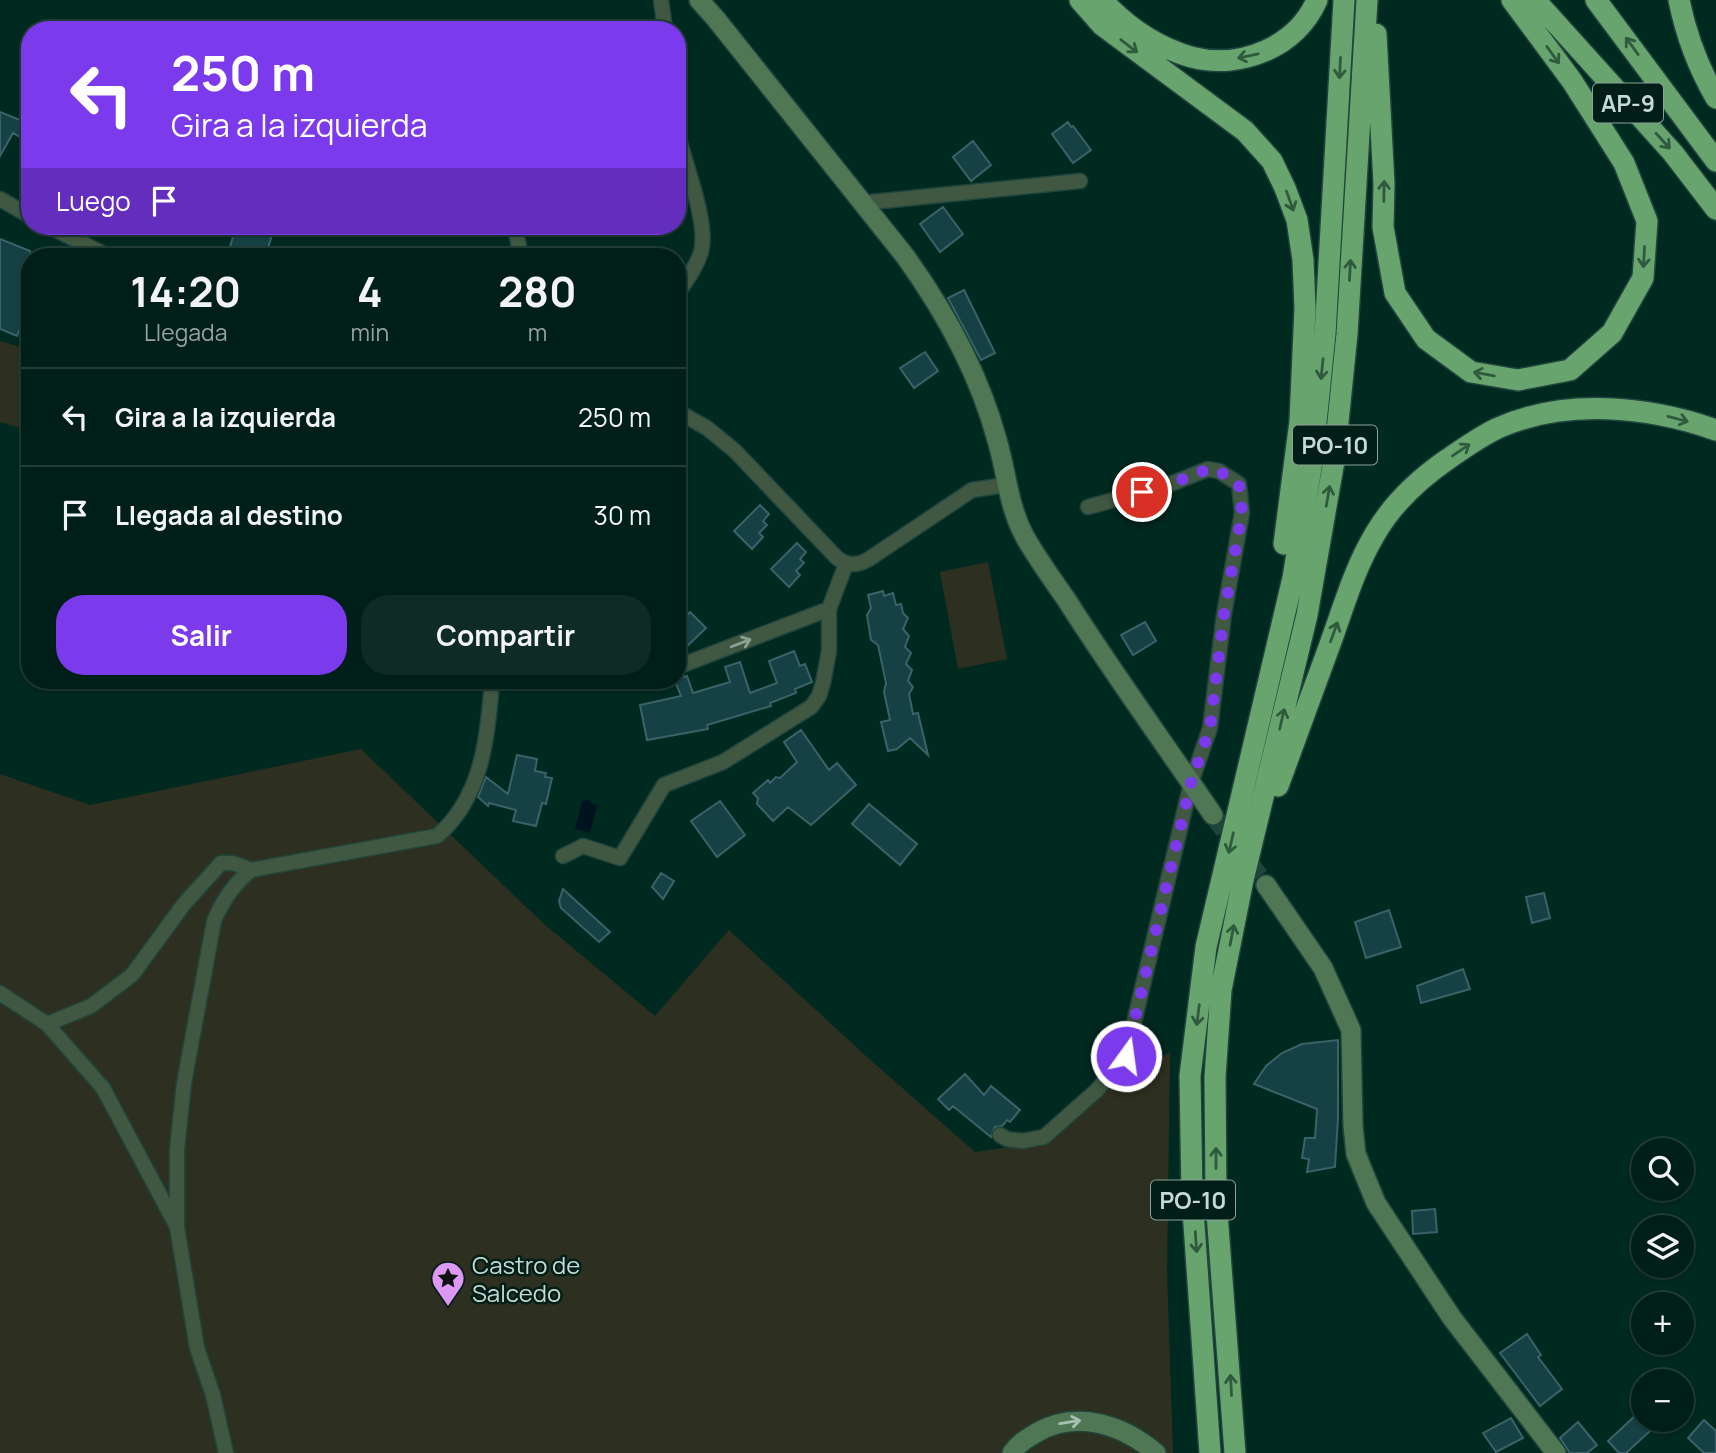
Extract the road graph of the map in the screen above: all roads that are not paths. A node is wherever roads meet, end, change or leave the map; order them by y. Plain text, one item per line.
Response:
1 (661, 0) edge
2 (699, 0) edge
3 (1080, 0) edge
4 (1102, 0) edge
5 (1317, 0) edge
6 (1344, 0) edge
7 (1367, 0) edge
8 (1374, 0) edge
9 (1512, 0) edge
10 (1535, 0) edge
11 (1596, 0) edge
12 (1679, 0) edge
13 (664, 21) edge
14 (1716, 98) edge
15 (1716, 160) edge
16 (686, 164) edge
17 (1080, 181) dead end
18 (0, 199) edge
19 (862, 203) junction
20 (1716, 209) edge
21 (21, 211) edge
22 (66, 235) edge
23 (92, 248) edge
24 (686, 281) edge
25 (686, 416) edge
26 (1716, 430) edge
27 (1006, 485) junction
28 (1088, 507) dead end
29 (846, 564) junction
30 (829, 609) junction
31 (686, 664) edge
32 (491, 689) edge
33 (1247, 777) junction
34 (1191, 783) junction
35 (1213, 815) tunnel mouth
36 (563, 856) dead end
37 (250, 870) junction
38 (1243, 880) junction
39 (1266, 885) tunnel mouth
40 (0, 993) edge
41 (47, 1024) junction
42 (1000, 1135) dead end
43 (177, 1227) junction
44 (1547, 1450) edge
45 (226, 1453) edge
46 (1012, 1453) edge
47 (1156, 1453) edge
48 (1210, 1453) edge
49 (1235, 1453) edge

1 - 13 street
2 - 19 street
3 -> 33 highway
5 -> 4 highway
6 -> 33 highway, PO-10
38 -> 7 highway, PO-10
9 -> 8 highway
10 -> 20 highway, AP-9
15 -> 11 highway, AP-9
12 - 14 highway
16 - 24 street
17 - 19 street
18 - 21 street
19 - 27 street
22 - 23 street
25 - 29 street
38 -> 26 highway
27 - 29 street
27 - 34 street
28 - 34 street
29 - 30 street
31 -> 30 street
30 - 36 street
32 - 37 street
33 -> 48 highway, PO-10
34 - 35 street
34 - 42 street
37 - 41 street
37 - 43 street
49 -> 38 highway, PO-10
39 - 44 street
40 - 41 street
41 - 43 street
43 - 45 street
46 -> 47 street

